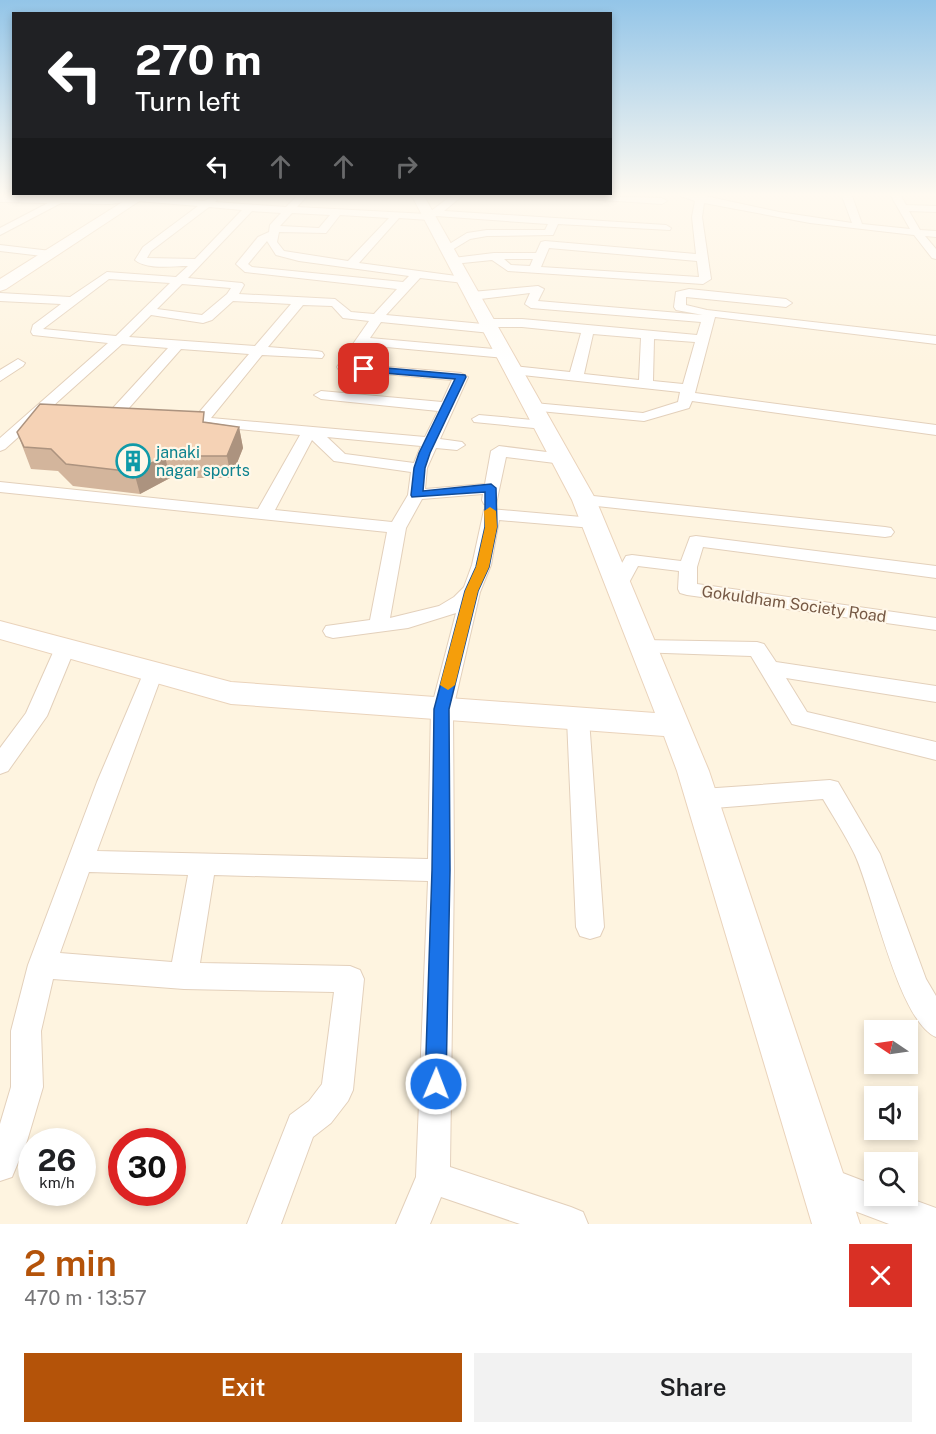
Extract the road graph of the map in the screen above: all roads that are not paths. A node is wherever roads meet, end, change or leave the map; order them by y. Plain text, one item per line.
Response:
1 (44, 253) edge
2 (144, 253) edge
3 (206, 253) edge
4 (251, 253) edge
5 (283, 253) edge
6 (366, 253) edge
7 (447, 253) edge
8 (463, 253) edge
9 (542, 253) edge
10 (667, 253) edge
11 (701, 253) edge
12 (51, 254) joint
13 (494, 256) junction
14 (540, 256) junction
15 (702, 258) junction
16 (198, 262) junction
17 (351, 265) junction
18 (517, 269) junction
19 (534, 270) junction
20 (459, 272) junction
21 (417, 274) junction
22 (180, 280) junction
23 (0, 286) edge
24 (281, 286) junction
25 (405, 286) junction
26 (520, 291) junction
27 (0, 297) edge
28 (230, 297) junction
29 (301, 300) junction
30 (71, 301) junction
31 (786, 303) dead end
32 (148, 311) junction
33 (709, 316) junction
34 (376, 318) junction
35 (588, 331) junction
36 (648, 335) junction
37 (702, 339) junction
38 (119, 340) junction
39 (936, 340) edge
40 (361, 341) junction
41 (178, 344) junction
42 (499, 344) junction
43 (258, 350) junction
44 (317, 355) dead end
45 (18, 363) dead end
46 (0, 377) edge
47 (576, 377) junction
48 (646, 385) junction
49 (687, 392) junction
50 (321, 395) dead end
51 (45, 406) junction
52 (447, 407) junction
53 (117, 414) junction
54 (137, 416) edge
55 (539, 416) junction
56 (169, 418) edge
57 (479, 419) dead end
58 (200, 421) junction
59 (310, 430) junction
60 (936, 430) edge
61 (431, 442) junction
62 (1, 444) edge
63 (457, 445) dead end
64 (563, 459) junction
65 (419, 468) junction
66 (0, 487) edge
67 (491, 488) junction
68 (416, 495) junction
69 (589, 511) junction
70 (264, 514) junction
71 (490, 514) junction
72 (397, 528) junction
73 (885, 532) dead end
74 (688, 567) junction
75 (936, 572) edge
76 (618, 586) junction
77 (471, 591) junction
78 (380, 624) junction
79 (936, 624) edge
80 (0, 630) edge
81 (333, 631) dead end
82 (643, 647) junction
83 (66, 648) junction
84 (769, 668) junction
85 (153, 672) junction
86 (936, 694) edge
87 (442, 709) junction
88 (578, 719) junction
89 (675, 726) junction
90 (936, 751) edge
91 (0, 765) edge
92 (702, 799) junction
93 (81, 861) junction
94 (203, 865) junction
95 (441, 870) junction
96 (590, 927) dead end
97 (42, 965) junction
98 (184, 976) junction
99 (936, 1023) edge
100 (0, 1165) edge
101 (433, 1178) junction
102 (824, 1183) junction
103 (264, 1224) edge
104 (413, 1224) edge
105 (571, 1224) edge
106 (836, 1224) edge
107 (934, 1224) edge

1 - 12 street
2 - 16 street
3 - 16 street
4 - 24 street
5 - 17 street
6 - 17 street
7 - 20 street
8 - 20 street
9 - 14 street
10 - 15 street
11 - 15 street
12 - 23 street
13 - 14 street
13 - 18 street
13 - 20 street
14 - 19 street
15 - 19 street
16 - 22 street
17 - 21 street
18 - 19 street
18 - 26 street
20 - 21 street
20 - 26 street
20 - 42 street
21 - 25 street
22 - 28 street
22 - 30 street
22 - 32 street
24 - 25 street
24 - 28 street
24 - 29 street
25 - 34 street
26 - 33 street
27 - 30 street
28 - 32 street
29 - 34 street
29 - 43 street
30 - 38 street
31 - 33 street
32 - 38 street
33 - 37 street
33 - 39 street
34 - 40 street
34 - 42 street
35 - 36 street
35 - 42 street
35 - 47 street
36 - 37 street
36 - 48 street
37 - 49 street
38 - 41 street
38 - 51 street
40 - 42 street
40 - 52 street
41 - 43 street
41 - 53 street
42 - 47 street
42 - 55 street
43 - 44 street
43 - 58 street
45 - 46 street
47 - 48 street
48 - 49 street
49 - 55 street
49 - 60 street
50 - 52 street
51 - 53 street
51 - 62 street
52 - 61 street
53 - 54 street
55 - 57 street
55 - 64 street
56 - 58 street
58 - 59 street
59 - 61 street
59 - 65 street
59 - 70 street
61 - 63 street
61 - 65 street
64 - 67 street
64 - 69 street
65 - 68 street
66 - 70 street
67 - 68 street
67 - 71 street
68 - 72 street
69 - 71 street
69 - 73 street
69 - 76 street
70 - 72 street
71 - 77 street
72 - 78 street
74 - 75 street
74 - 76 street, Gokuldham Society Road
74 - 79 street, Gokuldham Society Road
76 - 82 street
77 - 78 street
77 - 87 street
78 - 81 street
80 - 83 street
82 - 84 street
82 - 89 street
83 - 85 street
83 - 91 street
84 - 86 street
84 - 90 street
85 - 87 street
85 - 93 street
87 - 88 street
87 - 95 street
88 - 89 street
88 - 96 street
89 - 92 street
92 - 99 street
92 - 102 street
93 - 94 street
93 - 97 street
94 - 95 street
94 - 98 street
95 - 101 street
97 - 98 street
97 - 100 street
98 - 103 street
101 - 104 street
101 - 105 street
102 - 106 street
102 - 107 street

